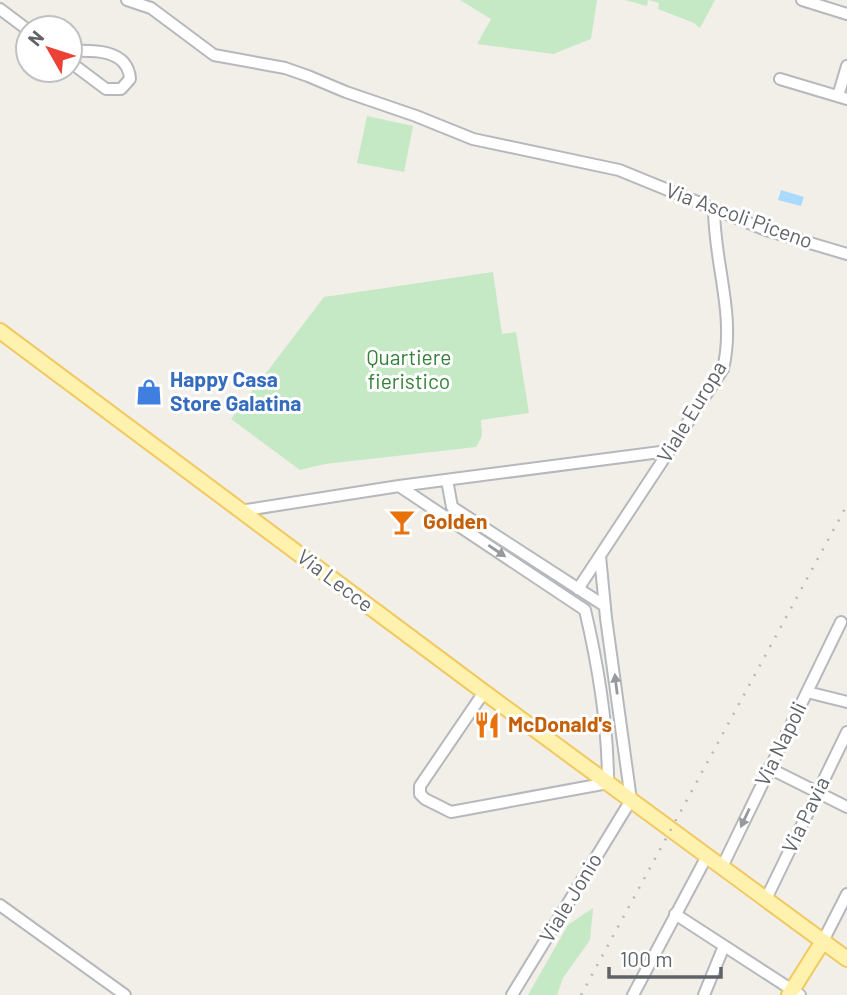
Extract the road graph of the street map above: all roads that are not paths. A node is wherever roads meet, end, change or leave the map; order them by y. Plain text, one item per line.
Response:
1 (127, 0) edge
2 (802, 0) edge
3 (847, 14) edge
4 (84, 51) edge
5 (847, 66) edge
6 (84, 72) edge
7 (780, 79) dead end
8 (843, 98) edge
9 (714, 209) junction
10 (847, 254) edge
11 (0, 331) edge
12 (668, 451) junction
13 (447, 480) junction
14 (400, 486) junction
15 (452, 507) junction
16 (240, 511) junction
17 (445, 517) junction
18 (600, 556) junction
19 (578, 589) junction
20 (605, 607) junction
21 (585, 610) junction
22 (841, 622) dead end
23 (484, 692) junction
24 (807, 692) junction
25 (847, 702) edge
26 (845, 739) edge
27 (625, 755) junction
28 (608, 757) junction
29 (769, 768) junction
30 (608, 782) junction
31 (817, 791) junction
32 (631, 800) junction
33 (847, 807) edge
34 (707, 856) junction
35 (722, 867) junction
36 (847, 894) edge
37 (766, 899) junction
38 (0, 905) edge
39 (675, 914) junction
40 (823, 941) junction
41 (724, 946) junction
42 (847, 958) edge
43 (794, 993) edge
44 (125, 995) edge
45 (512, 995) edge
46 (633, 995) edge
47 (704, 995) edge

1 - 9 street, Via Ascoli Piceno
2 - 3 street
4 - 6 street
5 - 8 street
7 - 8 street
9 - 10 street, Via Ascoli Piceno
9 - 12 street, Viale Europa
11 - 16 main road, Via Lecce
12 - 13 street
12 - 18 street, Viale Europa
13 - 14 street
13 - 15 street
14 - 16 street
14 - 17 street
15 - 17 street
15 - 19 street
16 - 23 main road, Via Lecce
17 -> 21 street
18 - 19 street, Viale Europa
18 - 20 street
19 - 20 street
20 - 21 street
27 -> 20 street
21 - 28 street
22 - 24 street, Via Napoli
23 - 30 main road, Via Lecce
23 - 30 street
24 - 25 street
24 - 29 street, Via Napoli
26 - 31 street, Via Pavia
27 - 28 street
27 - 32 street
28 - 30 street
29 - 31 street
29 -> 35 street, Via Napoli
30 - 32 main road, Via Lecce
31 - 33 street
31 - 37 street, Via Pavia
32 - 34 main road, Via Lecce
32 - 45 street, Viale Jonio
34 - 35 main road, Via Lecce
34 - 39 street
35 - 37 main road, Via Lecce
36 - 40 street
37 - 40 main road, Via Lecce
38 - 44 street
39 - 41 street
39 - 46 street
40 - 42 main road, Via Lecce
40 - 43 main road
41 - 43 street
41 - 47 street

